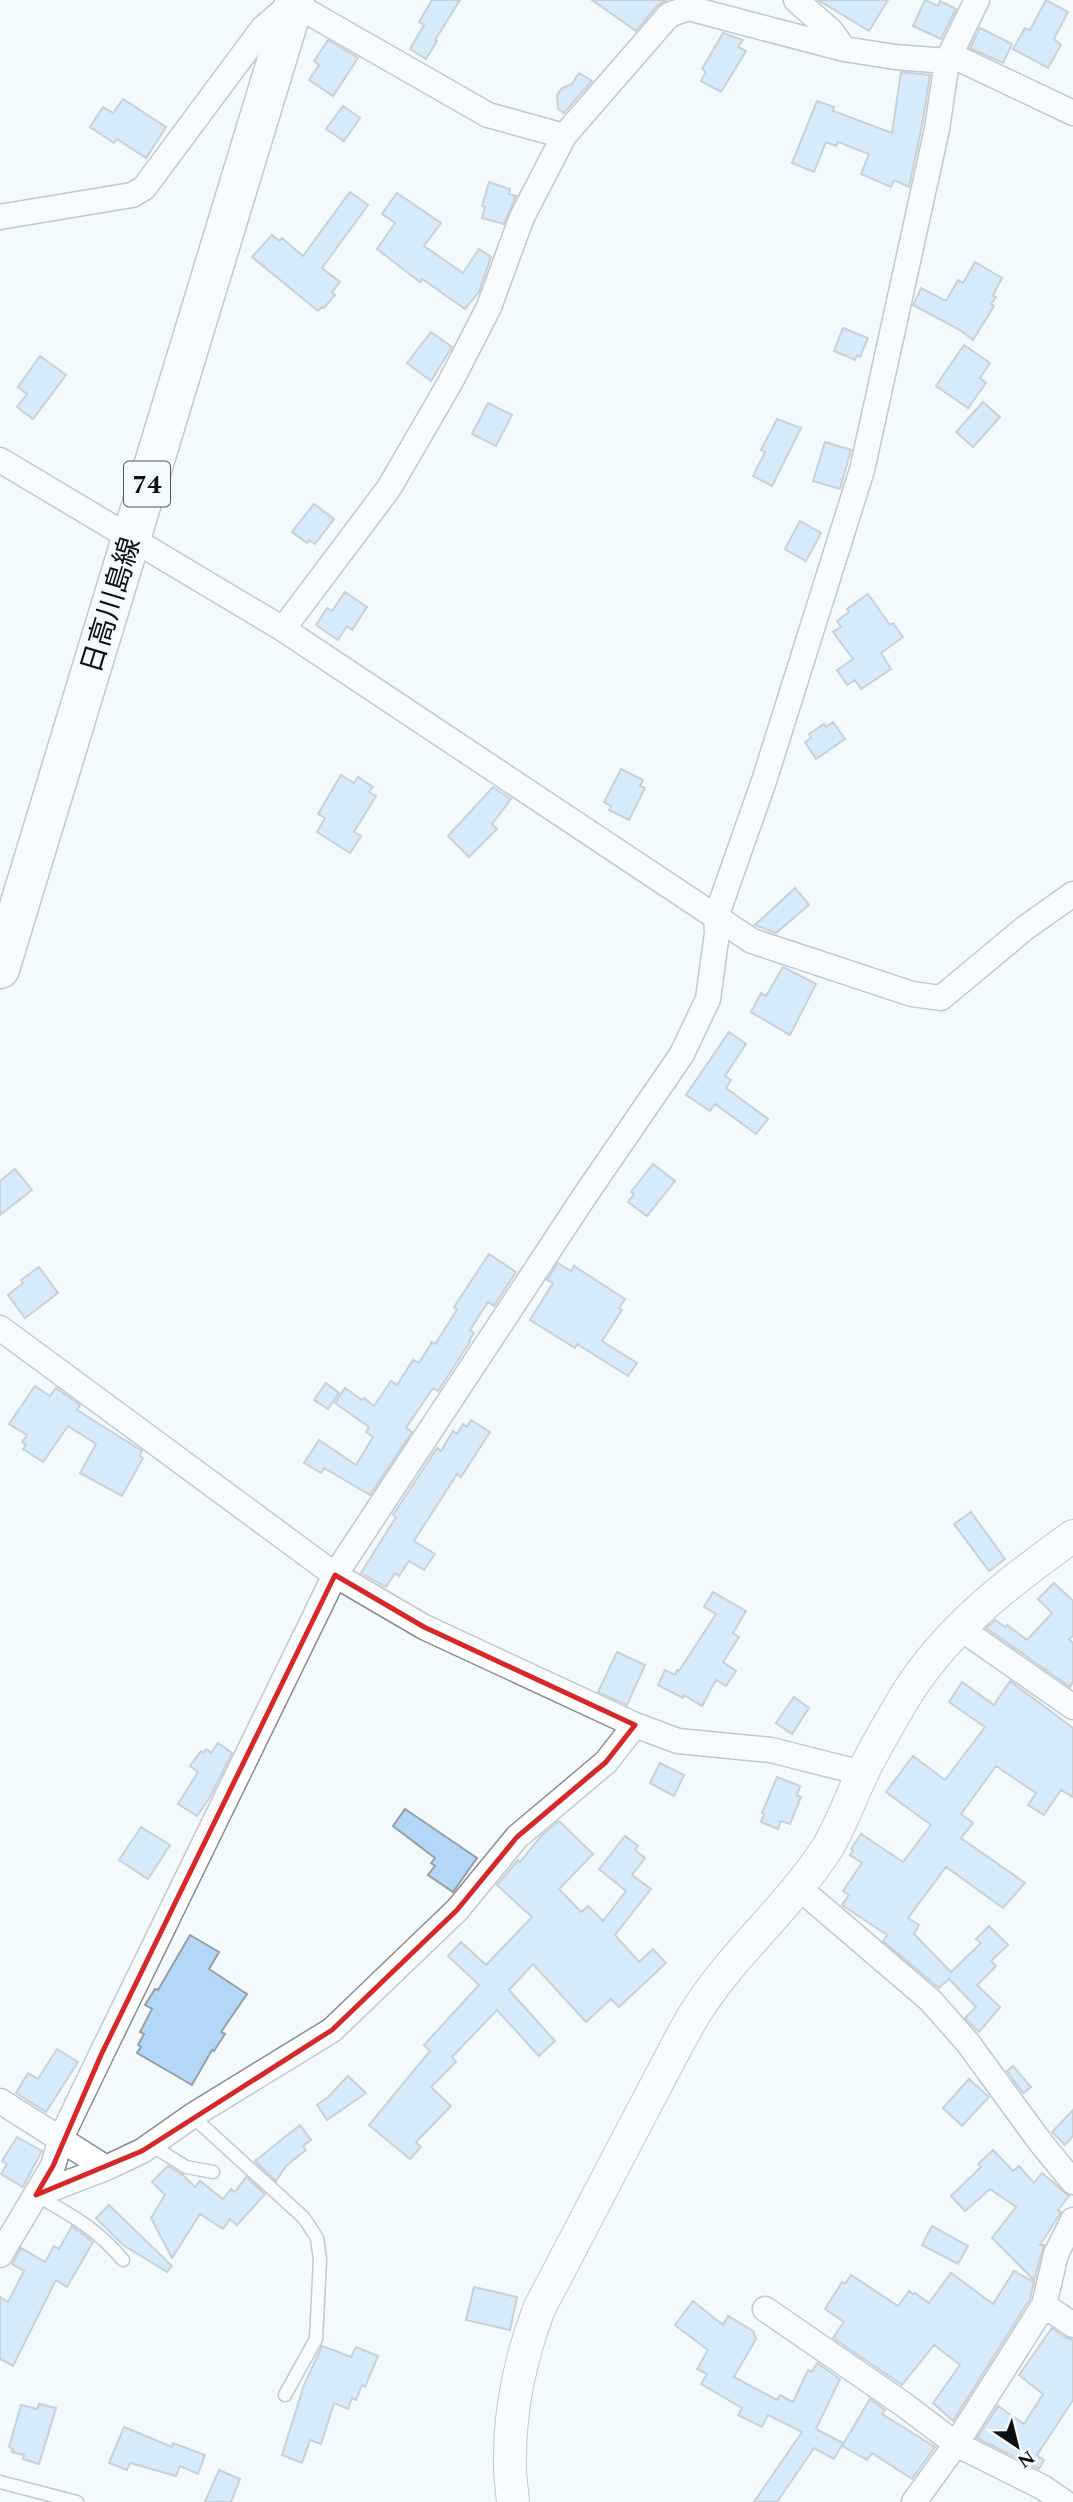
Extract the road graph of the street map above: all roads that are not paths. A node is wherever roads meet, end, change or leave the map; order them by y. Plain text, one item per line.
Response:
1 (295, 0) edge
2 (796, 0) edge
3 (977, 0) edge
4 (844, 49) junction
5 (949, 58) junction
6 (1073, 113) edge
7 (564, 136) junction
8 (0, 217) edge
9 (0, 460) edge
10 (131, 537) junction
11 (283, 629) junction
12 (1073, 894) edge
13 (716, 917) junction
14 (0, 969) edge
15 (0, 1328) edge
16 (1073, 1536) edge
17 (335, 1575) junction
18 (960, 1628) junction
19 (1073, 1707) edge
20 (635, 1725) junction
21 (863, 1773) junction
22 (798, 1888) junction
23 (0, 2101) edge
24 (191, 2116) junction
25 (61, 2138) junction
26 (151, 2145) junction
27 (106, 2168) junction
28 (213, 2172) dead end
29 (1073, 2182) edge
30 (36, 2194) junction
31 (1073, 2220) edge
32 (0, 2255) edge
33 (123, 2260) dead end
34 (1044, 2305) junction
35 (765, 2309) dead end
36 (1073, 2325) edge
37 (285, 2395) dead end
38 (956, 2444) junction
39 (0, 2482) edge
40 (77, 2502) edge
41 (513, 2502) edge
42 (914, 2502) edge
43 (1064, 2502) edge

1 - 7 street
1 - 8 street
1 - 10 main road, 日高川島線 / 74
2 - 4 street
3 - 5 street
4 - 5 street
4 - 7 street
5 - 6 street
5 - 13 street
7 - 11 street
9 - 10 street
10 - 11 street
10 - 14 main road, 日高川島線 / 74
11 - 13 street
12 - 13 street
13 - 17 street
15 - 17 street
16 - 18 street
17 - 20 street
17 - 25 street
18 - 19 street
18 - 21 street
20 - 21 street
20 - 24 street
21 - 22 street
22 - 29 street
22 - 41 street
23 - 25 street
24 - 26 street
24 - 37 lane
25 - 27 street
25 - 30 street
26 - 27 street
26 - 28 lane
27 - 30 street
30 - 32 street
30 - 33 lane
31 - 34 street
34 - 36 street
34 - 38 street
35 - 38 street
38 - 42 street
38 - 43 street
39 - 40 lane

